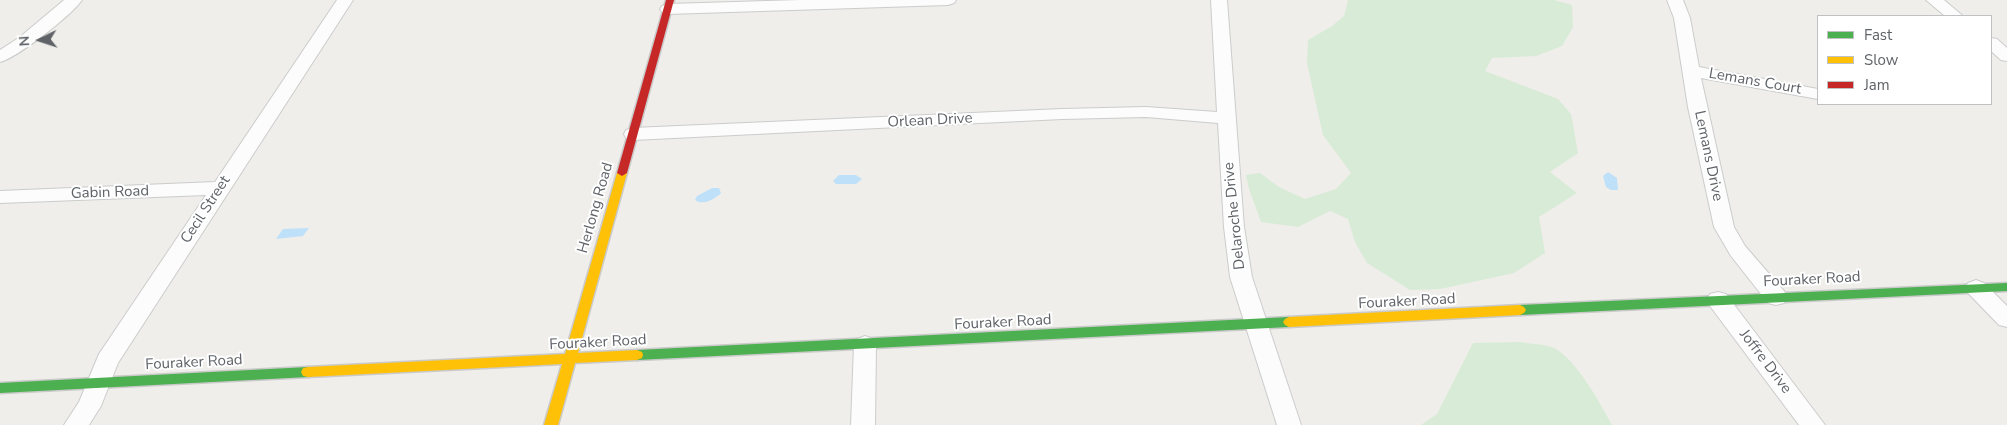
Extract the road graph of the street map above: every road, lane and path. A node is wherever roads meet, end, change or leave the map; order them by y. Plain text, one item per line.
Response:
1 (74, 0) edge
2 (344, 0) edge
3 (948, 0) edge
4 (1219, 0) edge
5 (1675, 0) edge
6 (1934, 0) edge
7 (669, 5) edge
8 (1955, 15) edge
9 (1992, 44) edge
10 (2007, 56) edge
11 (0, 57) edge
12 (1692, 71) junction
13 (1817, 94) edge
14 (1227, 118) junction
15 (633, 134) junction
16 (220, 188) junction
17 (0, 197) edge
18 (2007, 287) edge
19 (1976, 288) junction
20 (1776, 297) junction
21 (1718, 300) junction
22 (2007, 319) edge
23 (1258, 325) junction
24 (865, 345) junction
25 (568, 360) junction
26 (97, 383) junction
27 (0, 388) edge
28 (76, 425) edge
29 (551, 425) edge
30 (863, 425) edge
31 (1289, 425) edge
32 (1813, 425) edge

1 - 11 street
2 - 16 street, Cecil Street
3 - 7 street
4 - 14 street, Delaroche Drive
5 - 12 street, Lemans Drive
6 - 8 street
7 - 15 main road, Herlong Road
9 - 10 street
12 - 13 street, Lemans Court
12 - 20 street, Lemans Drive
14 - 15 street, Orlean Drive
14 - 23 street, Delaroche Drive
15 - 25 main road, Herlong Road
16 - 17 street, Gabin Road
16 - 26 street, Cecil Street
18 - 19 main road, Fouraker Road
19 - 20 main road, Fouraker Road
19 - 22 street
20 - 21 main road, Fouraker Road
21 - 23 main road, Fouraker Road
21 - 32 street, Joffre Drive
23 - 24 main road, Fouraker Road
23 - 31 street, Delaroche Drive
24 - 25 main road, Fouraker Road
24 - 30 street
25 - 26 main road, Fouraker Road
25 - 29 main road, Herlong Road
26 - 27 main road, Fouraker Road
26 - 28 street, Cecil Street

